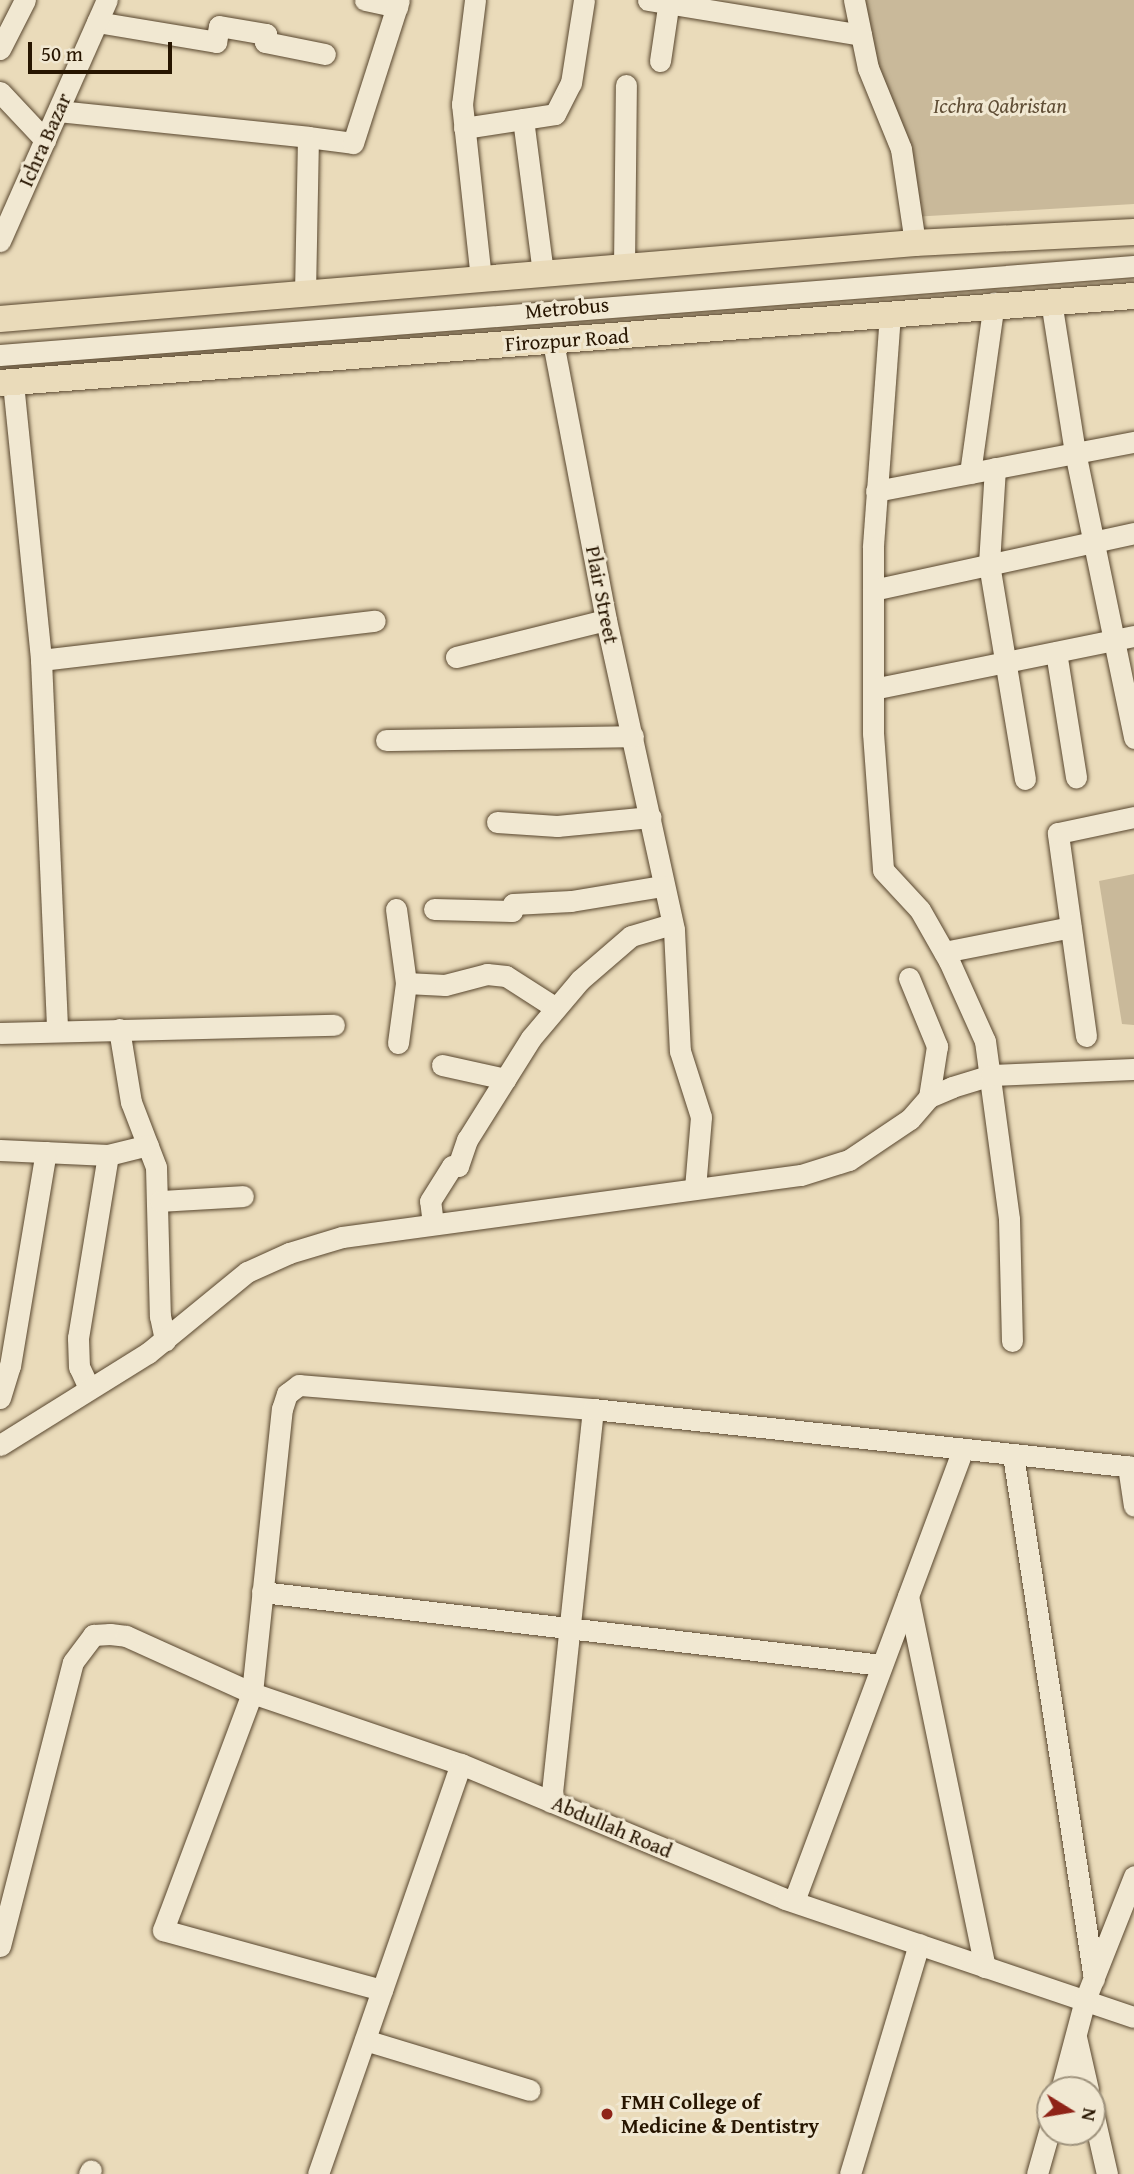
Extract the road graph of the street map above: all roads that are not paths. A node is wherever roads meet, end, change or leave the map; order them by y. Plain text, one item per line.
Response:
1 (24, 0) edge
2 (107, 0) edge
3 (365, 0) edge
4 (475, 0) edge
5 (584, 0) edge
6 (854, 0) edge
7 (662, 1) edge
8 (398, 3) edge
9 (97, 22) junction
10 (861, 35) junction
11 (0, 49) edge
12 (325, 54) dead end
13 (660, 61) dead end
14 (626, 85) dead end
15 (0, 92) edge
16 (58, 111) junction
17 (523, 119) junction
18 (464, 128) junction
19 (308, 137) junction
20 (45, 141) junction
21 (6, 208) edge
22 (1134, 232) edge
23 (1011, 237) junction
24 (0, 241) edge
25 (915, 243) junction
26 (1134, 245) edge
27 (1134, 266) edge
28 (624, 267) junction
29 (543, 274) junction
30 (481, 279) junction
31 (1134, 286) edge
32 (305, 295) junction
33 (1134, 296) edge
34 (1051, 301) junction
35 (993, 303) junction
36 (890, 314) junction
37 (0, 319) edge
38 (553, 342) junction
39 (0, 355) edge
40 (7, 383) edge
41 (1134, 442) edge
42 (1075, 453) junction
43 (995, 468) junction
44 (970, 473) junction
45 (876, 491) junction
46 (1134, 533) edge
47 (1094, 541) junction
48 (989, 564) junction
49 (873, 590) junction
50 (606, 620) junction
51 (375, 621) dead end
52 (1124, 638) edge
53 (1056, 652) junction
54 (456, 657) dead end
55 (41, 660) junction
56 (1008, 660) junction
57 (873, 689) junction
58 (633, 736) junction
59 (1134, 738) edge
60 (386, 740) dead end
61 (1076, 777) dead end
62 (1025, 779) dead end
63 (651, 817) junction
64 (1134, 817) edge
65 (498, 822) dead end
66 (663, 886) junction
67 (396, 909) dead end
68 (434, 909) dead end
69 (672, 924) junction
70 (1071, 927) junction
71 (944, 952) junction
72 (909, 978) dead end
73 (406, 983) junction
74 (556, 1008) junction
75 (334, 1025) dead end
76 (119, 1029) junction
77 (57, 1031) junction
78 (0, 1033) edge
79 (1086, 1036) dead end
80 (398, 1043) dead end
81 (442, 1065) dead end
82 (1134, 1069) edge
83 (991, 1075) junction
84 (505, 1079) junction
85 (929, 1097) junction
86 (148, 1144) junction
87 (0, 1150) edge
88 (46, 1152) junction
89 (108, 1156) junction
90 (695, 1188) junction
91 (243, 1196) dead end
92 (160, 1200) junction
93 (433, 1224) junction
94 (165, 1340) junction
95 (1012, 1341) dead end
96 (89, 1388) junction
97 (0, 1398) edge
98 (593, 1409) junction
99 (0, 1445) edge
100 (962, 1451) junction
101 (1013, 1455) junction
102 (1131, 1466) edge
103 (1134, 1506) edge
104 (262, 1592) junction
105 (908, 1596) junction
106 (570, 1628) junction
107 (882, 1665) junction
108 (252, 1693) junction
109 (461, 1764) junction
110 (551, 1802) junction
111 (1134, 1876) edge
112 (794, 1902) junction
113 (919, 1944) junction
114 (0, 1946) edge
115 (985, 1967) junction
116 (1094, 1979) junction
117 (382, 1990) junction
118 (1085, 2000) junction
119 (1134, 2017) edge
120 (1076, 2035) junction
121 (365, 2040) junction
122 (1065, 2076) edge
123 (1085, 2076) edge
124 (530, 2090) dead end
125 (1045, 2146) edge
126 (1101, 2146) edge
127 (318, 2174) edge
128 (850, 2174) edge
129 (1037, 2174) edge
130 (1107, 2174) edge

1 - 11 street
2 - 9 street, Ichra Bazar
3 - 8 street
4 - 18 street
5 - 17 street
6 - 10 street
7 - 10 street
7 - 13 street
8 - 19 street
9 - 12 street
9 - 16 street, Ichra Bazar
10 - 25 street
14 - 28 street
15 - 20 street
16 - 19 street
16 - 20 street, Ichra Bazar
17 - 18 street
17 - 29 street
18 - 30 street
19 - 32 street
20 - 21 street, Ichra Bazar
21 - 24 street, Ichra Bazar
22 - 23 main road
23 - 25 main road
23 - 26 main road
25 - 28 main road
27 - 39 street, Metrobus
28 - 29 main road
29 - 30 main road
30 - 32 main road
31 - 35 main road
32 - 37 main road
33 - 34 main road, Firozpur Road
34 - 35 main road, Firozpur Road
34 - 42 street
35 - 36 main road, Firozpur Road
35 - 44 street
36 - 38 main road, Firozpur Road
36 - 45 street
38 - 40 main road, Firozpur Road
38 - 50 street, Plair Street
40 - 55 street
41 - 42 street
42 - 43 street
42 - 47 street
43 - 44 street
43 - 48 street
44 - 45 street
45 - 49 street
46 - 47 street
47 - 48 street
47 - 52 street
48 - 49 street
48 - 56 street
49 - 57 street
50 - 54 street
50 - 58 street, Plair Street
51 - 55 street
52 - 53 street
52 - 59 street
53 - 56 street
53 - 61 street
55 - 77 street
56 - 57 street
56 - 62 street
57 - 71 street
58 - 60 street
58 - 63 street, Plair Street
63 - 65 street
63 - 66 street, Plair Street
64 - 70 street
66 - 68 street
66 - 69 street, Plair Street
67 - 73 street
69 - 74 street
69 - 90 street, Plair Street
70 - 71 street
70 - 79 street
71 - 83 street
72 - 85 street
73 - 74 street
73 - 80 street
74 - 84 street
75 - 76 street
76 - 77 street
76 - 86 street
77 - 78 street
81 - 84 street
82 - 83 street
83 - 85 street
83 - 95 street
84 - 93 street
85 - 90 street
86 - 89 street
86 - 92 street
87 - 88 street
88 - 89 street
88 - 97 street
89 - 96 street
90 - 93 street
91 - 92 street
92 - 94 street
93 - 94 street
94 - 96 street
96 - 99 street
98 - 100 street
98 - 104 street
98 - 106 street
100 - 101 street
100 - 105 street
101 - 102 street
101 - 116 street
102 - 103 street
104 - 106 street
104 - 108 street
105 - 107 street
105 - 115 street
106 - 107 street
106 - 110 street
107 - 112 street
108 - 109 street, Abdullah Road
108 - 114 street, Abdullah Road
108 - 117 street
109 - 110 street, Abdullah Road
109 - 117 street
110 - 112 street, Abdullah Road
111 - 116 street
112 - 113 street, Abdullah Road
113 - 115 street, Abdullah Road
113 - 128 street
115 - 118 street, Abdullah Road
116 - 118 street
117 - 121 street
118 - 119 street, Abdullah Road
118 - 120 street
120 - 122 street
120 - 123 street
121 - 124 street
121 - 127 street
125 - 129 street
126 - 130 street

